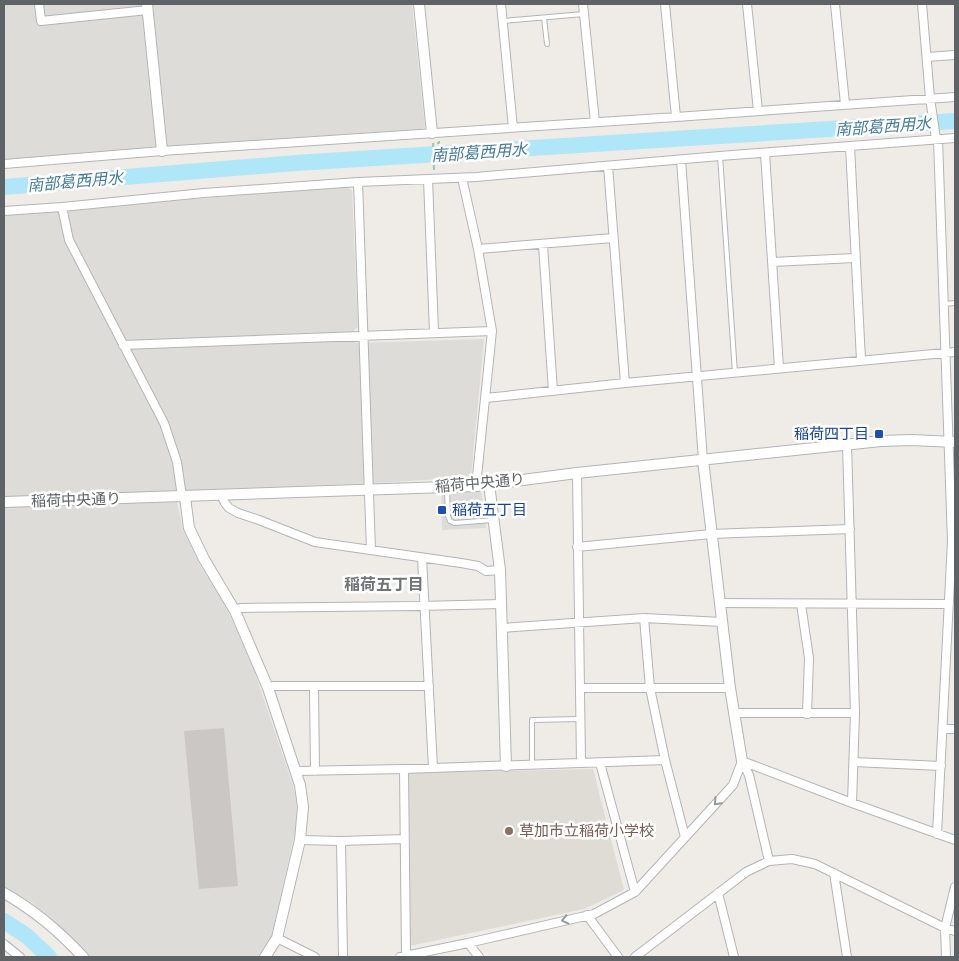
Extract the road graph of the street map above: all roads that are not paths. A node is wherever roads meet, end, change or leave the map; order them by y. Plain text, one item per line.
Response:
1 (39, 4) edge
2 (419, 4) edge
3 (501, 4) edge
4 (583, 4) edge
5 (665, 4) edge
6 (747, 4) edge
7 (835, 4) edge
8 (922, 4) edge
9 (148, 7) edge
10 (584, 14) junction
11 (544, 18) junction
12 (502, 21) junction
13 (547, 44) dead end
14 (955, 54) edge
15 (927, 58) junction
16 (955, 97) edge
17 (930, 98) junction
18 (845, 104) junction
19 (758, 111) junction
20 (676, 117) junction
21 (595, 122) junction
22 (513, 128) junction
23 (436, 137) junction
24 (955, 138) edge
25 (937, 139) junction
26 (850, 146) junction
27 (162, 151) junction
28 (765, 153) junction
29 (720, 156) junction
30 (681, 160) junction
31 (4, 164) edge
32 (608, 166) junction
33 (462, 178) junction
34 (428, 179) junction
35 (358, 182) junction
36 (62, 207) junction
37 (4, 211) edge
38 (613, 238) junction
39 (543, 245) junction
40 (478, 249) junction
41 (855, 258) junction
42 (772, 262) junction
43 (955, 303) edge
44 (944, 304) junction
45 (492, 331) junction
46 (434, 332) junction
47 (363, 335) junction
48 (123, 345) junction
49 (955, 352) edge
50 (945, 353) junction
51 (861, 360) junction
52 (779, 368) junction
53 (735, 373) junction
54 (697, 377) junction
55 (625, 383) junction
56 (553, 391) junction
57 (486, 398) junction
58 (952, 441) edge
59 (847, 445) junction
60 (703, 460) junction
61 (576, 473) junction
62 (489, 484) junction
63 (476, 486) junction
64 (446, 487) junction
65 (368, 490) junction
66 (221, 495) junction
67 (183, 497) junction
68 (4, 502) edge
69 (494, 520) junction
70 (850, 529) junction
71 (712, 534) junction
72 (954, 541) edge
73 (577, 547) junction
74 (370, 550) junction
75 (422, 558) junction
76 (500, 570) junction
77 (720, 603) junction
78 (852, 603) junction
79 (501, 604) junction
80 (801, 604) junction
81 (949, 604) junction
82 (424, 606) junction
83 (235, 611) junction
84 (644, 618) junction
85 (722, 622) junction
86 (578, 623) junction
87 (502, 628) junction
88 (951, 645) edge
89 (429, 686) junction
90 (314, 687) junction
91 (268, 688) junction
92 (580, 688) junction
93 (650, 688) junction
94 (730, 688) junction
95 (733, 713) junction
96 (855, 713) junction
97 (807, 714) junction
98 (580, 719) junction
99 (943, 729) junction
100 (955, 729) edge
101 (665, 760) junction
102 (742, 761) junction
103 (854, 762) junction
104 (581, 763) junction
105 (600, 763) junction
106 (532, 765) junction
107 (506, 766) junction
108 (941, 766) junction
109 (433, 768) junction
110 (404, 769) junction
111 (316, 770) junction
112 (296, 771) junction
113 (852, 804) junction
114 (937, 834) junction
115 (685, 837) junction
116 (404, 839) junction
117 (300, 840) junction
118 (955, 840) edge
119 (340, 841) junction
120 (769, 861) junction
121 (834, 873) junction
122 (955, 888) edge
123 (635, 892) junction
124 (4, 893) edge
125 (718, 893) junction
126 (587, 915) junction
127 (944, 928) junction
128 (955, 932) edge
129 (277, 938) junction
130 (468, 943) junction
131 (4, 944) edge
132 (20, 957) edge
133 (83, 957) edge
134 (265, 957) edge
135 (315, 957) edge
136 (343, 957) edge
137 (403, 957) edge
138 (479, 957) edge
139 (618, 957) edge
140 (635, 957) edge
141 (734, 957) edge
142 (847, 957) edge
143 (946, 957) edge

1 - 9 street
2 - 23 street
3 - 12 street
4 - 10 street
5 - 20 street
6 - 19 street
7 - 18 street
8 - 15 street
9 - 27 street
10 - 11 lane
10 - 21 street
11 - 12 lane
11 - 13 lane
12 - 22 street
14 - 15 street
15 - 17 street
16 - 17 street
17 - 18 street
17 - 25 street
18 - 19 street
19 - 20 street
20 - 21 street
21 - 22 street
22 - 23 street
23 - 27 street
24 - 25 street
25 - 26 street
25 - 44 street
26 - 28 street
26 - 41 street
27 - 31 street
28 - 29 street
28 - 42 street
29 - 30 street
29 - 53 lane
30 - 32 street
30 - 54 street
32 - 33 street
32 - 38 street
33 - 34 street
33 - 40 street
34 - 35 street
34 - 46 street
35 - 36 street
35 - 47 street
36 - 37 street
36 - 48 street
38 - 39 street
38 - 55 street
39 - 40 street
39 - 56 street
40 - 45 street
41 - 42 street
41 - 51 street
42 - 52 street
43 - 44 lane
44 - 50 street
45 - 46 street
45 - 57 street
46 - 47 street
47 - 48 street
47 - 65 street
48 - 67 street
49 - 50 street
50 - 51 street
50 - 58 street
51 - 52 street
52 - 53 street
53 - 54 street
54 - 55 street
54 - 60 street
55 - 56 street
56 - 57 street
57 - 63 street
58 - 59 street, 稲荷中央通り
58 - 72 street
59 - 60 street, 稲荷中央通り
59 - 70 street
60 - 61 street, 稲荷中央通り
60 - 71 street
61 - 62 street, 稲荷中央通り
61 - 73 street
62 - 63 street, 稲荷中央通り
62 - 69 street
63 - 64 street, 稲荷中央通り
64 - 65 street, 稲荷中央通り
64 - 69 lane
65 - 66 street, 稲荷中央通り
65 - 74 street
66 - 67 street, 稲荷中央通り
66 - 74 street
67 - 68 street, 稲荷中央通り
67 - 83 street
69 - 76 street
70 - 71 street
70 - 78 street
71 - 73 street
71 - 77 street
72 - 81 street
73 - 86 street
74 - 75 street
75 - 76 street
75 - 82 street
76 - 79 street
77 - 80 street
77 - 85 street
78 - 80 street
78 - 81 street
78 - 96 street
79 - 82 street
79 - 87 street
80 - 97 street
81 - 88 street
82 - 83 street
82 - 89 street
83 - 91 street
84 - 85 street
84 - 86 street
84 - 93 street
85 - 94 street
86 - 87 street
86 - 92 street
87 - 107 street
88 - 99 street
89 - 90 street
89 - 109 street
90 - 91 street
90 - 111 street
91 - 112 street
92 - 93 street
92 - 98 street
93 - 94 street
93 - 101 street
94 - 95 street
95 - 97 street
95 - 102 street
96 - 97 street
96 - 103 street
98 - 104 street
98 - 106 lane
99 - 100 street
99 - 108 street
101 - 105 street
101 - 115 street
102 - 113 street
102 -> 115 street
102 - 120 street
103 - 108 street
103 - 113 street
104 - 105 street
104 - 106 street
105 - 123 street
106 - 107 street
107 - 109 street
108 - 114 street
109 - 110 street
110 - 111 street
110 - 116 street
111 - 112 street
112 - 117 street
113 - 114 street
114 - 118 street
115 - 123 street
116 - 119 street
116 - 137 street
117 - 119 street
117 - 129 street
119 - 136 street
120 - 121 street
120 - 125 street
121 - 127 street
121 - 142 street
122 - 127 street
123 - 126 street
124 - 133 street
125 - 140 street
125 - 141 street
126 -> 130 street
126 - 139 street
127 - 128 street
127 - 143 street
129 - 134 street
129 - 135 street
130 - 137 street
130 - 138 street
131 - 132 street

